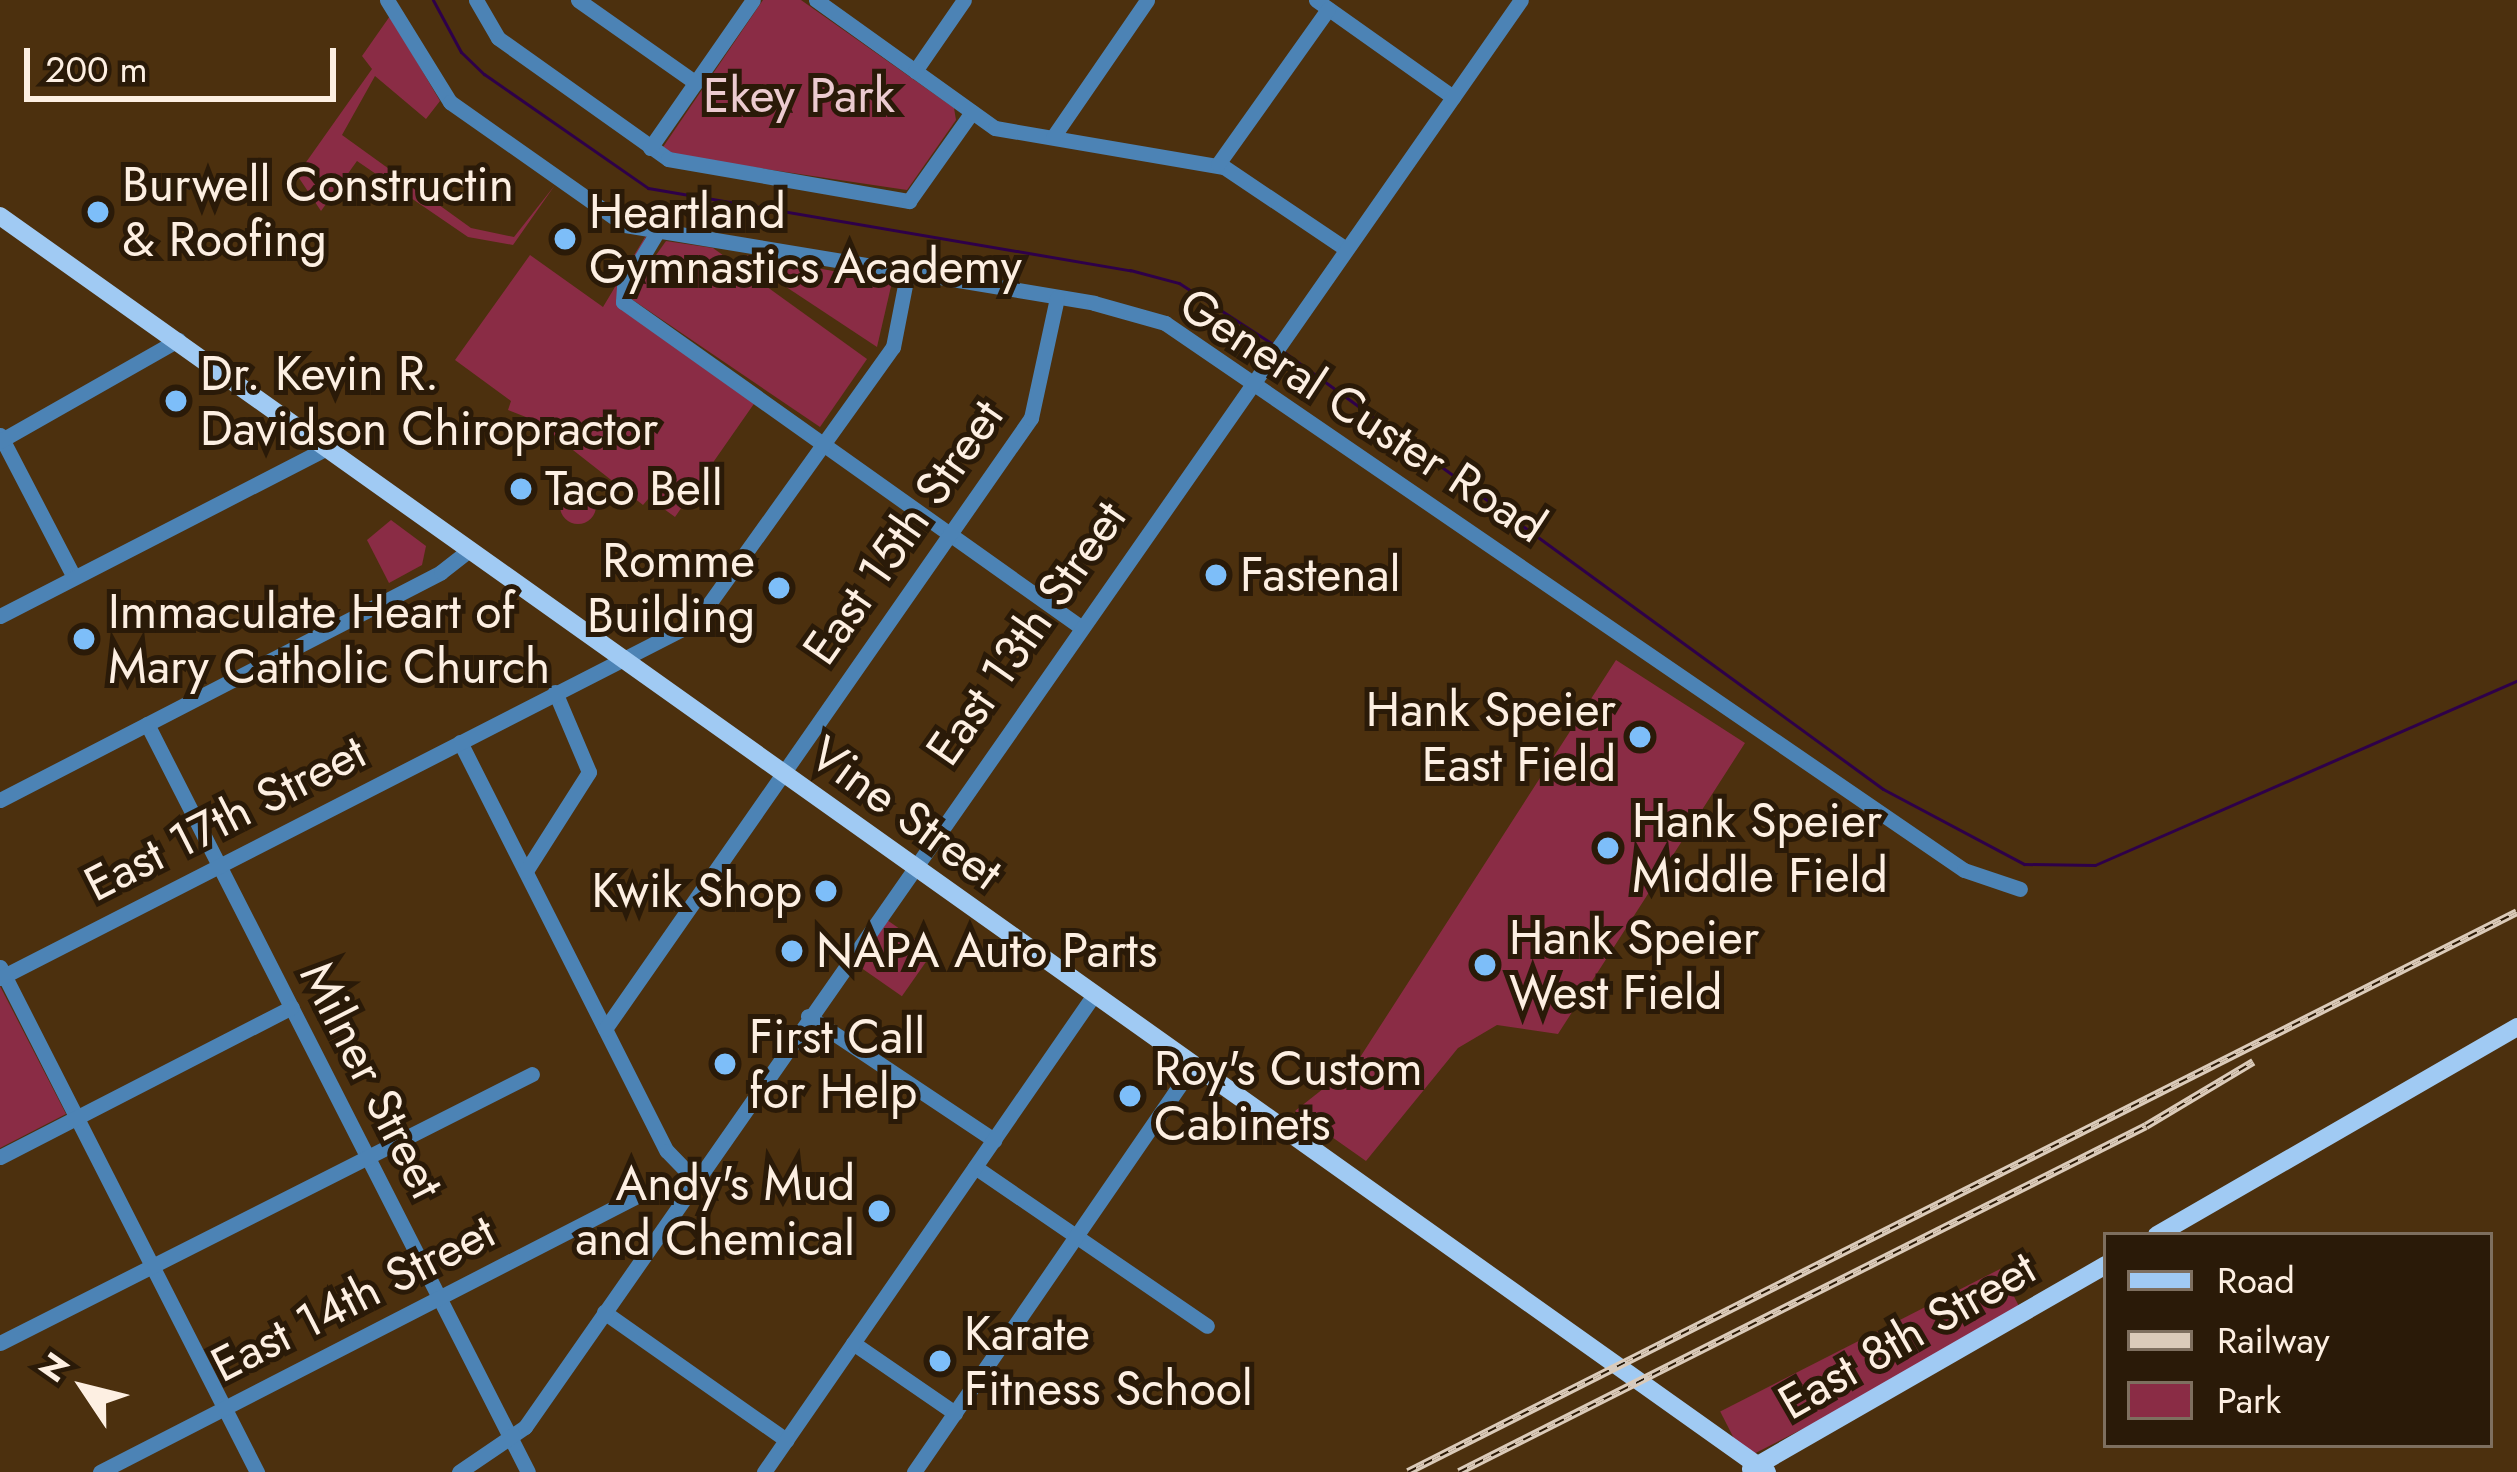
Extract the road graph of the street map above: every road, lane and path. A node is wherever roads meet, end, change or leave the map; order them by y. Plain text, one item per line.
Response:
1 (387, 0) edge
2 (477, 0) edge
3 (578, 0) edge
4 (753, 0) edge
5 (816, 0) edge
6 (964, 0) edge
7 (1148, 0) edge
8 (1521, 0) edge
9 (1322, 4) edge
10 (915, 71) junction
11 (696, 83) junction
12 (1453, 97) junction
13 (973, 112) junction
14 (1053, 137) junction
15 (650, 148) junction
16 (1218, 164) junction
17 (0, 216) edge
18 (656, 234) junction
19 (1346, 249) junction
20 (908, 275) junction
21 (1057, 298) junction
22 (178, 340) junction
23 (1253, 378) junction
24 (1, 439) edge
25 (822, 447) junction
26 (327, 448) junction
27 (948, 537) junction
28 (470, 549) junction
29 (74, 577) junction
30 (0, 616) edge
31 (1079, 626) junction
32 (623, 660) junction
33 (555, 692) junction
34 (147, 724) junction
35 (460, 742) junction
36 (784, 773) junction
37 (0, 800) edge
38 (220, 864) junction
39 (912, 865) junction
40 (526, 871) junction
41 (2020, 889) dead end
42 (1, 974) edge
43 (1093, 996) junction
44 (292, 1007) junction
45 (808, 1016) junction
46 (2517, 1027) edge
47 (605, 1029) junction
48 (1192, 1067) junction
49 (532, 1074) dead end
50 (76, 1118) junction
51 (994, 1140) junction
52 (0, 1157) edge
53 (368, 1157) junction
54 (975, 1167) junction
55 (694, 1179) junction
56 (641, 1194) dead end
57 (2162, 1232) edge
58 (1076, 1237) junction
59 (152, 1266) junction
60 (2103, 1267) edge
61 (440, 1299) junction
62 (604, 1312) junction
63 (1207, 1326) dead end
64 (0, 1343) edge
65 (853, 1343) junction
66 (224, 1408) junction
67 (955, 1413) junction
68 (512, 1439) junction
69 (786, 1440) junction
70 (1757, 1470) edge
71 (100, 1472) edge
72 (257, 1472) edge
73 (459, 1472) edge
74 (527, 1472) edge
75 (764, 1472) edge
76 (914, 1472) edge

1 - 18 street, General Custer Road
2 - 15 street
3 - 11 street
4 - 11 street
5 - 10 street
6 - 10 street
7 - 14 street
8 - 12 street, East 13th Street
9 - 12 street
9 - 16 street
10 - 13 street
11 - 15 street
12 - 19 street, East 13th Street
13 - 14 street
13 - 15 street
14 - 16 street
16 - 19 street
17 - 22 main road, Vine Street
18 - 20 street, General Custer Road
18 - 25 street
19 - 23 street, East 13th Street
20 - 21 street, General Custer Road
20 - 25 street, East 17th Street
21 - 23 street, General Custer Road
21 - 27 street, East 15th Street
22 - 24 street
22 - 26 main road, Vine Street
23 - 31 street, East 13th Street
23 - 41 street, General Custer Road
24 - 29 street
25 - 27 street
25 - 32 street, East 17th Street
26 - 28 main road, Vine Street
26 - 29 street
27 - 31 street
27 - 36 street, East 15th Street
28 - 32 main road, Vine Street
28 - 34 street
29 - 30 street
31 - 39 street, East 13th Street
32 - 33 street, East 17th Street
32 - 36 main road, Vine Street
33 - 35 street, East 17th Street
33 - 40 street
34 - 37 street
34 - 38 street, Milner Street
35 - 38 street, East 17th Street
35 - 40 street
36 - 39 main road, Vine Street
36 - 47 street, East 15th Street
38 - 42 street, East 17th Street
38 - 44 street, Milner Street
39 - 43 main road, Vine Street
39 - 45 street, East 13th Street
40 - 47 street
42 - 50 street
43 - 48 main road, Vine Street
43 - 51 street
44 - 50 street
44 - 53 street, Milner Street
45 - 51 street
45 - 55 street, East 13th Street
46 - 57 main road
47 - 55 street
48 - 58 street
48 - 70 main road, Vine Street
49 - 53 street
50 - 52 street
50 - 59 street
51 - 54 street
53 - 59 street
53 - 61 street, Milner Street
54 - 58 street
54 - 65 street
55 - 62 street, East 13th Street
56 - 61 street, East 14th Street
58 - 63 street
58 - 67 street
59 - 64 street
59 - 66 street
60 - 70 main road, East 8th Street
61 - 66 street, East 14th Street
61 - 68 street, Milner Street
62 - 68 street, East 13th Street
62 - 69 street
65 - 67 street
65 - 69 street
66 - 71 street, East 14th Street
66 - 72 street
67 - 76 street
68 - 73 street, East 13th Street
68 - 74 street, Milner Street
69 - 75 street

